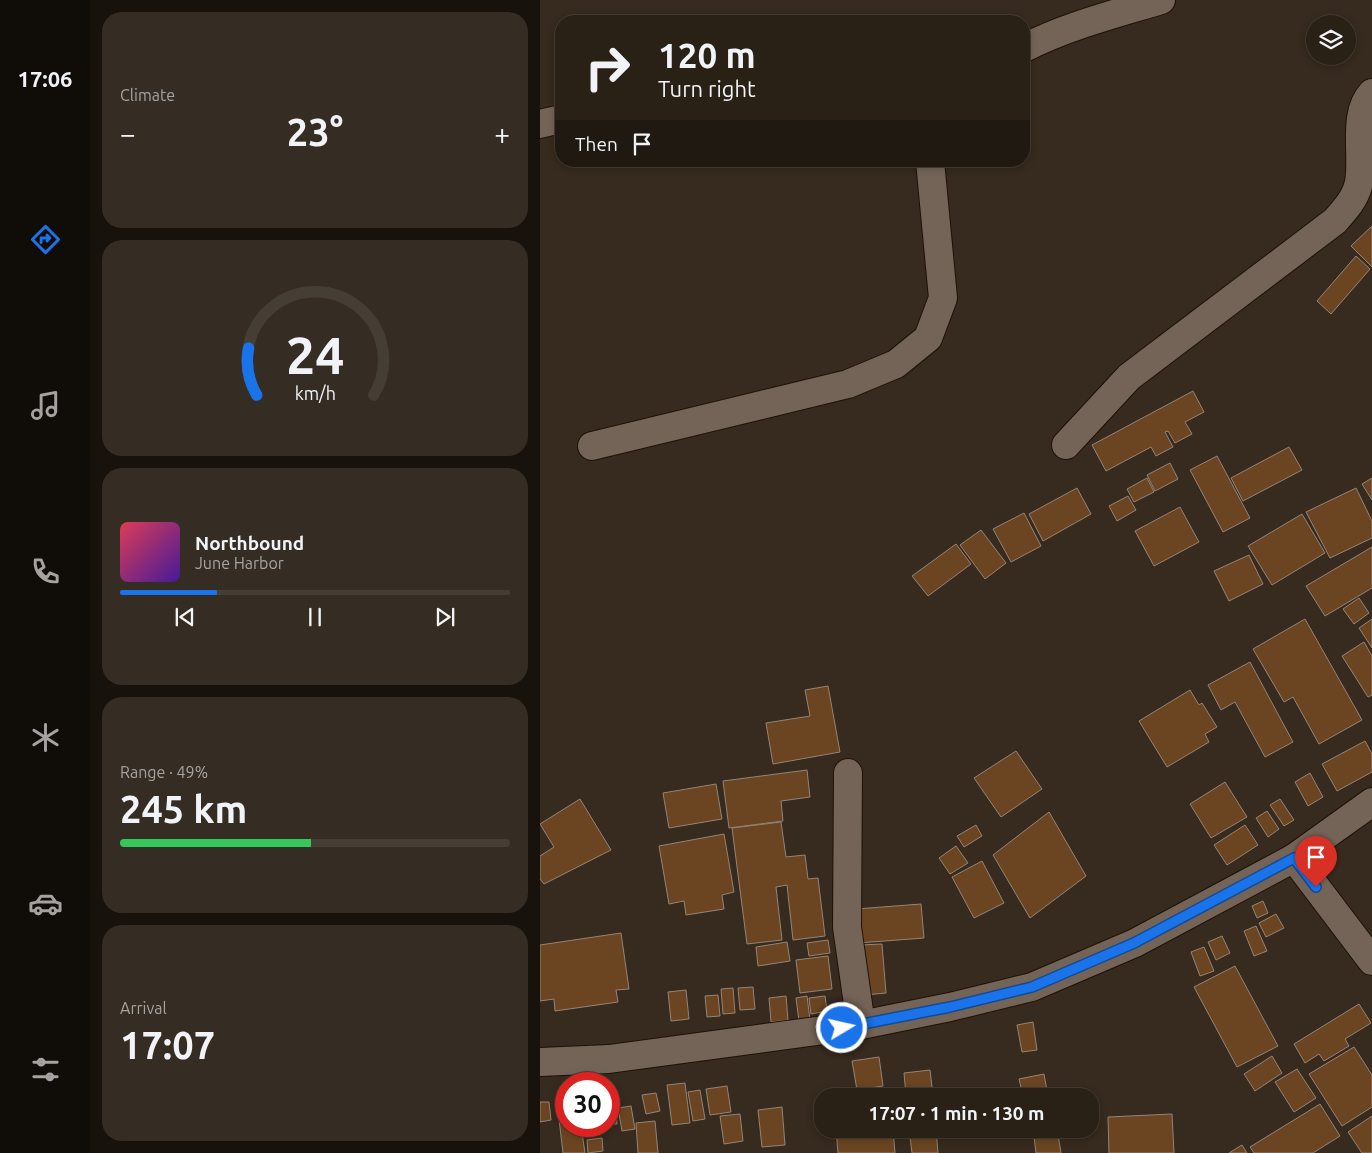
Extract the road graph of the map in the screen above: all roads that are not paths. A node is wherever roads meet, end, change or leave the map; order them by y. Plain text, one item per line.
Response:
1 (1161, 0) edge
2 (1030, 45) edge
3 (1372, 92) edge
4 (555, 120) edge
5 (540, 124) edge
6 (931, 167) edge
7 (1066, 445) dead end
8 (592, 446) dead end
9 (848, 773) dead end
10 (1372, 802) edge
11 (1294, 858) junction
12 (1372, 961) edge
13 (861, 1025) junction
14 (540, 1062) edge

1 - 2 street
3 - 7 street
4 - 5 street
6 - 8 street
9 - 13 street
10 - 11 street
11 - 12 street
11 - 13 street
13 - 14 street

